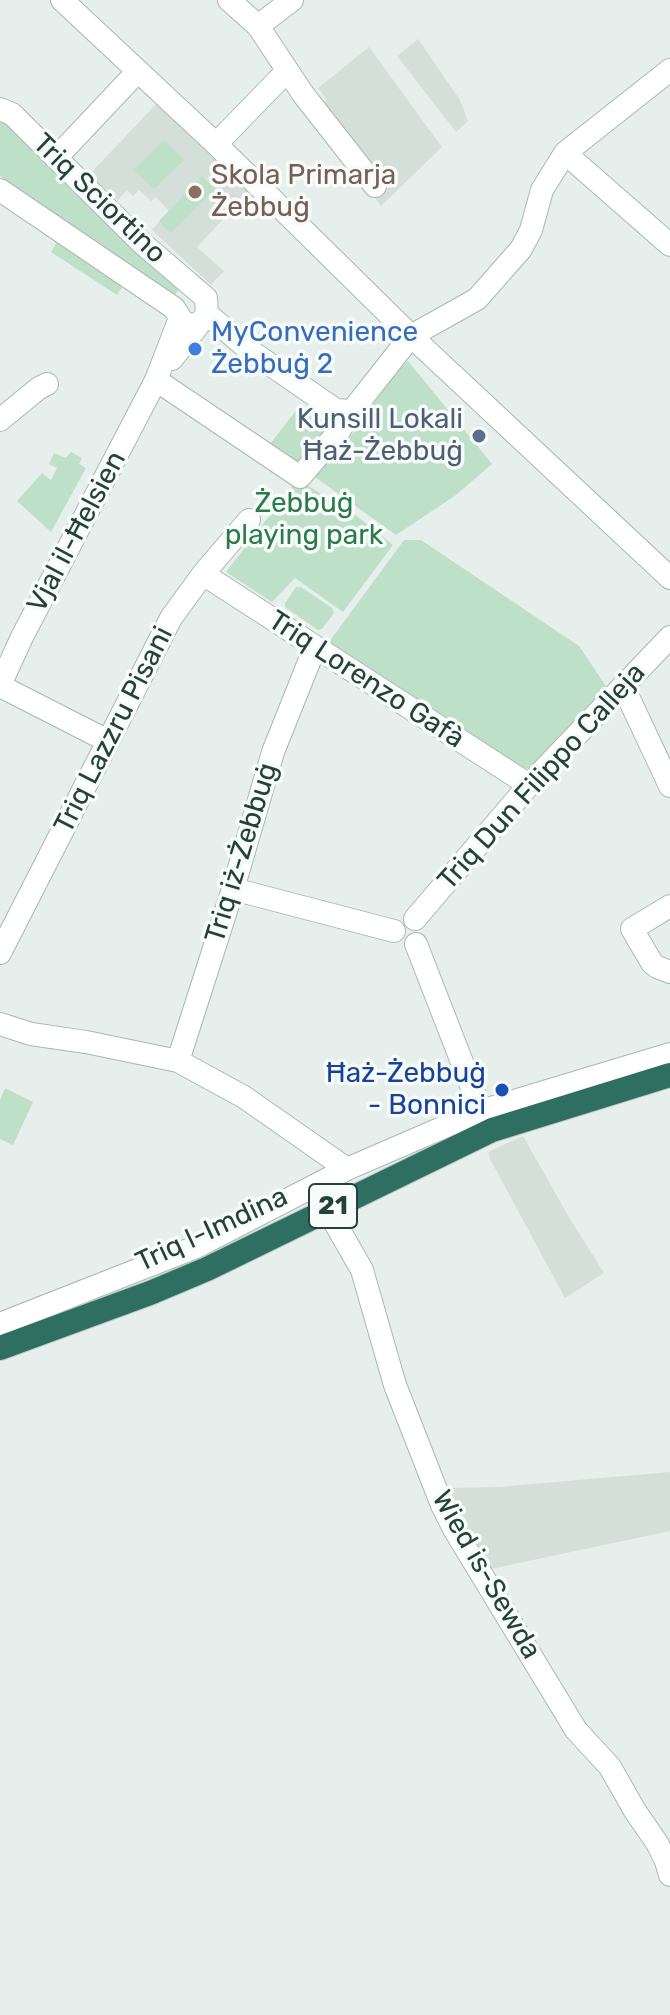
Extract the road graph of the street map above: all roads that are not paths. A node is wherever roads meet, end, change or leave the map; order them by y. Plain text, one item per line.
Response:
1 (62, 0) edge
2 (229, 0) edge
3 (292, 0) edge
4 (258, 26) junction
5 (670, 70) edge
6 (138, 71) junction
7 (287, 71) junction
8 (0, 109) edge
9 (216, 144) junction
10 (565, 153) junction
11 (56, 158) junction
12 (375, 186) dead end
13 (0, 190) edge
14 (670, 245) edge
15 (190, 316) junction
16 (411, 336) junction
17 (156, 380) junction
18 (47, 384) dead end
19 (352, 411) junction
20 (0, 420) edge
21 (249, 520) dead end
22 (203, 574) junction
23 (670, 578) edge
24 (670, 637) edge
25 (315, 647) junction
26 (0, 685) edge
27 (623, 686) junction
28 (108, 741) junction
29 (529, 785) junction
30 (670, 786) edge
31 (233, 889) junction
32 (670, 906) edge
33 (415, 919) junction
34 (394, 931) junction
35 (416, 944) junction
36 (0, 953) edge
37 (670, 972) edge
38 (0, 1024) edge
39 (670, 1054) edge
40 (178, 1061) junction
41 (670, 1075) edge
42 (481, 1111) junction
43 (347, 1169) junction
44 (327, 1209) junction
45 (0, 1324) edge
46 (0, 1348) edge
47 (670, 1875) edge

1 - 6 street
2 - 4 street
3 - 4 street
4 - 7 street
5 - 10 street
6 - 9 street
6 - 11 street
7 - 9 street
7 - 12 street
8 - 11 street, Triq Sciortino
9 - 16 street
10 - 14 street
10 - 16 street
11 - 15 street, Triq Sciortino
13 - 15 street, Triq Sciortino
15 - 17 street, Vjal il-Ħelsien
15 - 19 street, Triq Sciortino
16 - 19 street
16 - 23 street
17 - 19 street
17 - 26 street, Vjal il-Ħelsien
18 - 20 street
21 - 22 street, Triq Lazzru Pisani
22 - 25 street, Triq Lorenzo Gafà
22 - 28 street, Triq Lazzru Pisani
24 - 27 street, Triq Dun Filippo Calleja
25 - 29 street, Triq Lorenzo Gafà
25 - 31 street, Triq iż-Żebbuġ
26 - 28 street
27 - 29 street, Triq Dun Filippo Calleja
27 - 30 street
28 - 36 street, Triq Lazzru Pisani
29 - 33 street, Triq Dun Filippo Calleja
31 - 34 street
31 - 40 street, Triq iż-Żebbuġ
32 - 37 street
33 - 34 street
33 - 35 street
34 - 35 street
35 - 42 street
38 - 40 street
39 - 42 street, Triq l-Imdina
40 - 43 street
41 - 44 highway, Triq l-Imdina / 21
42 - 43 street, Triq l-Imdina
43 - 45 street, Triq l-Imdina
44 - 46 highway, Triq l-Imdina / 21
44 - 47 street, Wied is-Sewda

